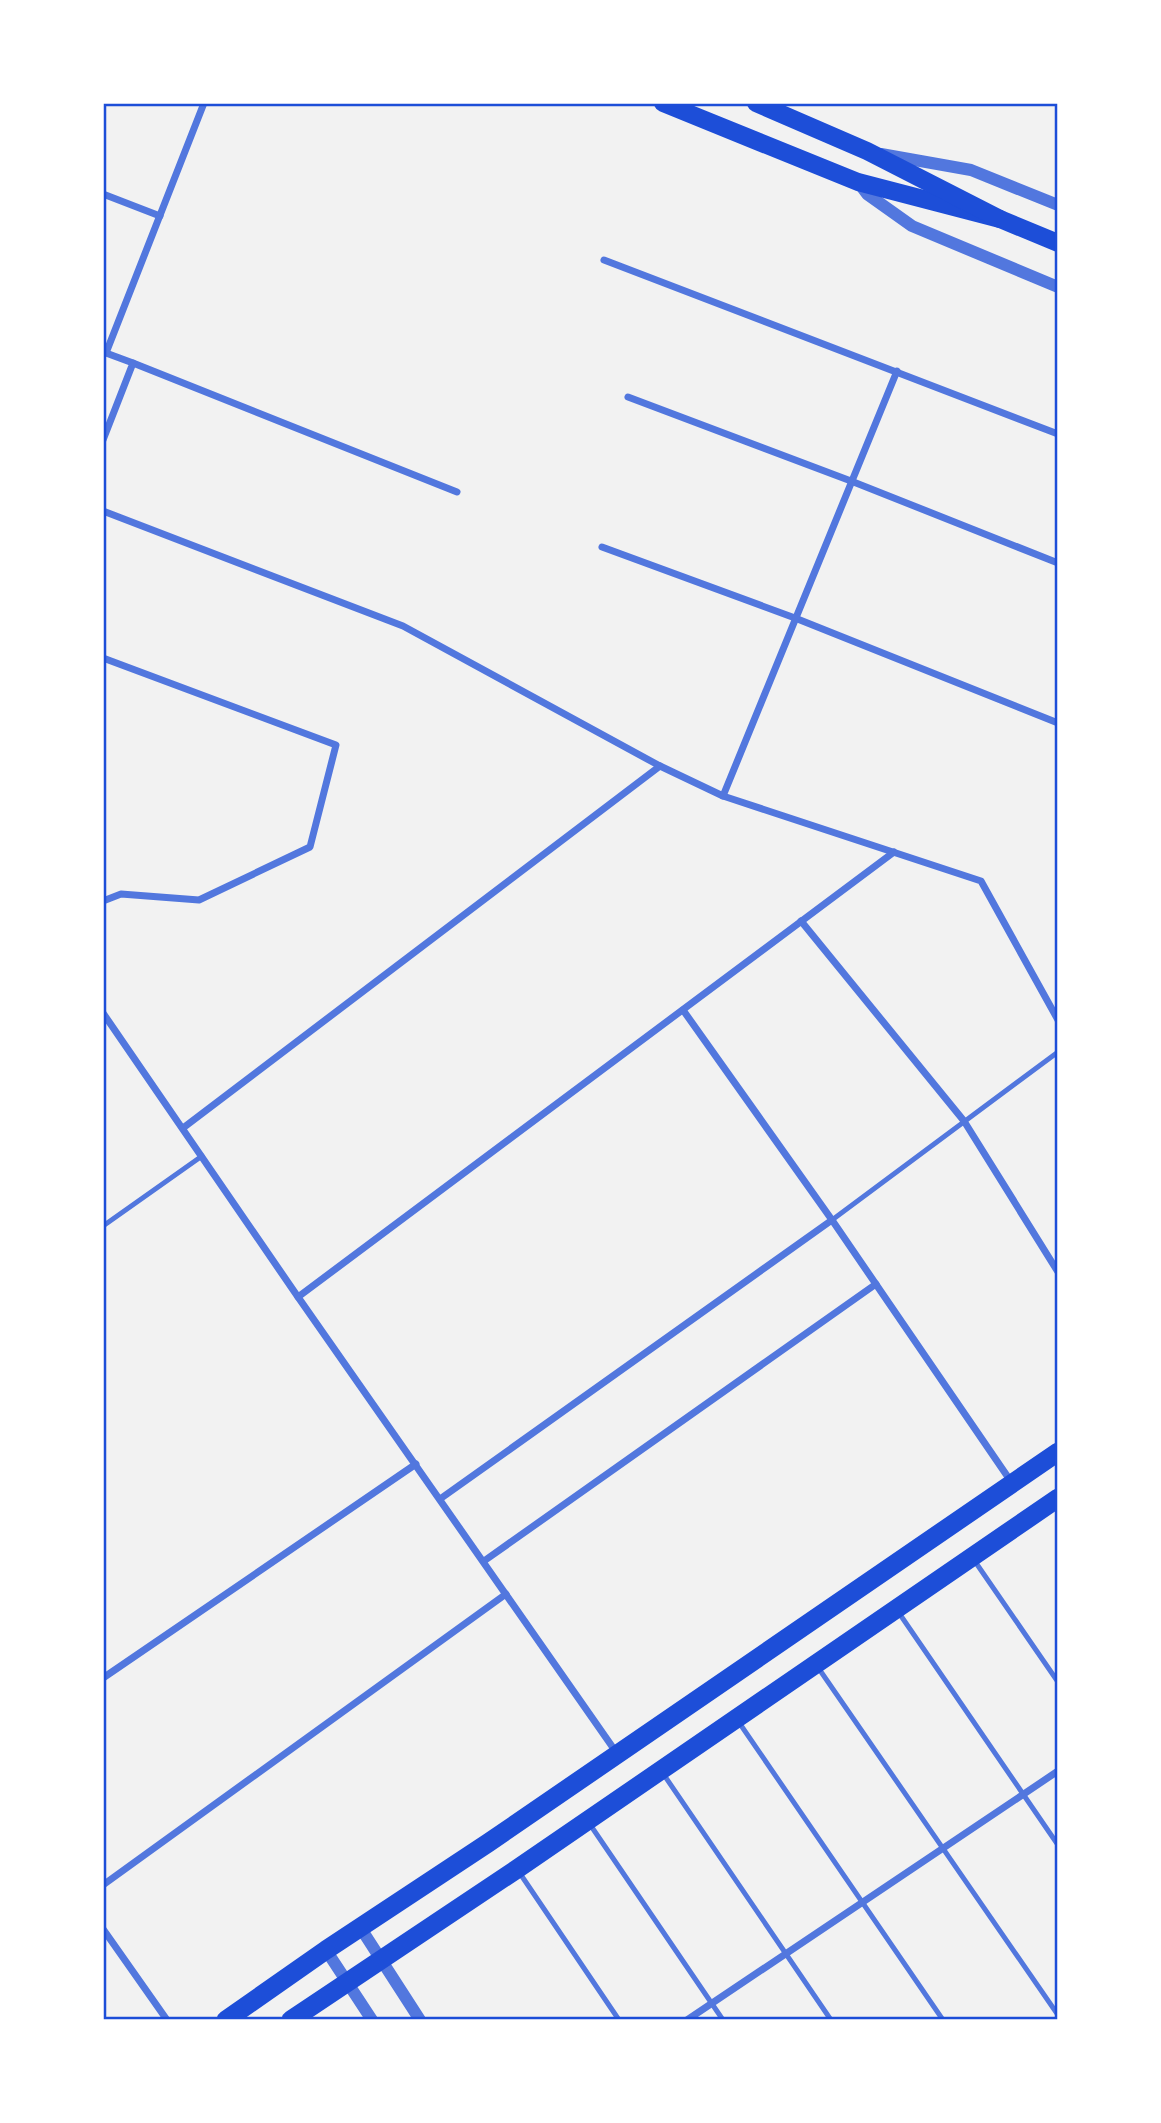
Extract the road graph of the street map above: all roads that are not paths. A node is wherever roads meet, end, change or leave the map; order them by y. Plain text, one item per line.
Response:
1 (204, 103) edge
2 (663, 103) edge
3 (756, 103) edge
4 (867, 151) junction
5 (863, 188) junction
6 (103, 194) edge
7 (1058, 205) edge
8 (160, 216) junction
9 (1000, 219) junction
10 (1058, 243) edge
11 (604, 260) dead end
12 (1058, 287) edge
13 (105, 353) edge
14 (133, 363) junction
15 (897, 371) junction
16 (628, 397) dead end
17 (1058, 434) edge
18 (103, 440) edge
19 (851, 481) junction
20 (457, 492) dead end
21 (103, 511) edge
22 (602, 547) dead end
23 (1058, 563) edge
24 (795, 618) junction
25 (103, 658) edge
26 (1058, 723) edge
27 (660, 766) junction
28 (723, 796) junction
29 (894, 852) junction
30 (103, 901) edge
31 (801, 921) junction
32 (683, 1010) junction
33 (105, 1018) edge
34 (1058, 1020) edge
35 (1058, 1052) edge
36 (964, 1121) junction
37 (183, 1128) junction
38 (202, 1156) junction
39 (832, 1220) junction
40 (103, 1226) edge
41 (1058, 1272) edge
42 (876, 1284) junction
43 (298, 1297) junction
44 (1058, 1452) edge
45 (416, 1464) junction
46 (1013, 1483) junction
47 (440, 1499) junction
48 (1057, 1500) edge
49 (972, 1557) junction
50 (484, 1561) junction
51 (506, 1594) junction
52 (897, 1610) junction
53 (815, 1664) junction
54 (103, 1678) edge
55 (1058, 1682) edge
56 (736, 1718) junction
57 (617, 1754) junction
58 (661, 1770) junction
59 (1058, 1771) edge
60 (1023, 1794) junction
61 (587, 1821) junction
62 (1058, 1845) edge
63 (943, 1848) junction
64 (517, 1869) junction
65 (103, 1885) edge
66 (863, 1902) junction
67 (360, 1927) junction
68 (103, 1929) edge
69 (326, 1950) junction
70 (786, 1954) junction
71 (381, 1961) junction
72 (346, 1982) junction
73 (712, 2003) junction
74 (1058, 2015) edge
75 (167, 2020) edge
76 (226, 2020) edge
77 (291, 2020) edge
78 (372, 2020) edge
79 (420, 2020) edge
80 (619, 2020) edge
81 (687, 2020) edge
82 (723, 2020) edge
83 (831, 2020) edge
84 (943, 2020) edge

1 - 8 street
2 - 5 main road
3 - 4 main road
4 - 7 street
4 - 9 main road
5 - 9 main road
5 - 12 street
6 - 8 street
8 - 13 street
9 - 10 main road
11 - 15 street
13 - 14 street
14 - 18 street
14 - 20 street
15 - 17 street
15 - 19 street
16 - 19 street
19 - 23 street
19 - 24 street
21 - 27 street
22 - 24 street
24 - 26 street
24 - 28 street
25 - 30 street
27 - 28 street
27 - 37 street
28 - 29 street
29 - 31 street
29 - 34 street
31 - 32 street
31 - 36 street
32 - 39 street
32 - 43 street
33 - 37 street
35 - 36 lane
36 - 39 lane
36 - 41 street
37 - 38 street
38 - 40 lane
38 - 43 street
39 - 42 street
39 - 47 street
42 - 46 street
42 - 50 street
43 - 45 street
44 - 46 highway
45 - 47 street
45 - 54 street
46 - 57 highway
47 - 50 street
48 - 49 highway
49 - 52 highway
49 - 55 lane
50 - 51 street
51 - 57 street
51 - 65 street
52 - 53 highway
52 - 60 lane
53 - 56 highway
53 - 63 lane
56 - 58 highway
56 - 66 lane
57 - 67 highway
58 - 61 highway
58 - 70 lane
59 - 60 street
60 - 62 lane
60 - 63 street
61 - 64 highway
61 - 73 lane
63 - 66 street
63 - 74 lane
64 - 71 highway
64 - 80 lane
66 - 70 street
66 - 84 lane
67 - 69 highway
67 - 71 street
68 - 75 street
69 - 72 street
69 - 76 highway
70 - 73 street
70 - 83 lane
71 - 72 highway
71 - 79 street
72 - 77 highway
72 - 78 street
73 - 81 street
73 - 82 lane

